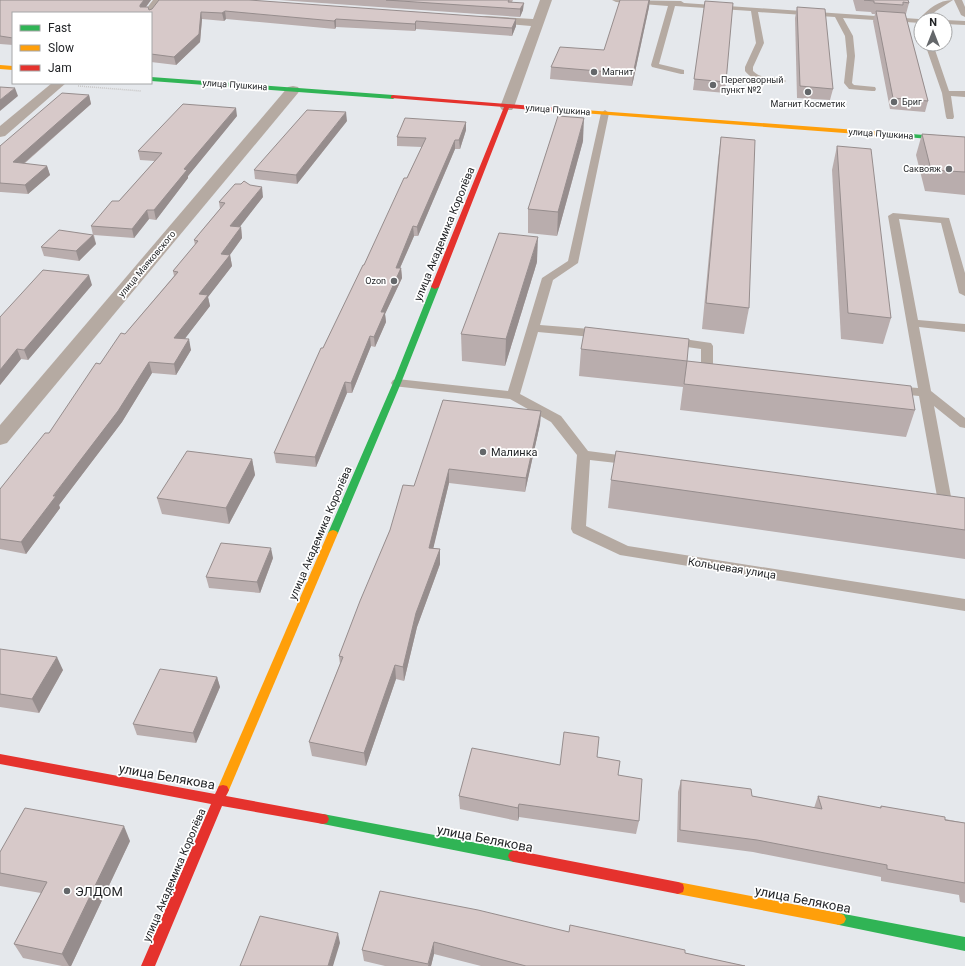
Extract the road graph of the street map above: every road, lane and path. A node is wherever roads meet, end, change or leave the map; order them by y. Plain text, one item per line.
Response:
1 (159, 0) edge
2 (546, 0) edge
3 (616, 0) edge
4 (702, 0) edge
5 (949, 0) edge
6 (961, 3) edge
7 (672, 4) junction
8 (782, 4) dead end
9 (754, 10) junction
10 (150, 12) edge
11 (930, 12) edge
12 (799, 13) junction
13 (965, 15) edge
14 (838, 16) junction
15 (474, 18) edge
16 (913, 20) edge
17 (953, 22) edge
18 (537, 23) junction
19 (965, 23) edge
20 (932, 52) edge
21 (0, 67) edge
22 (12, 68) edge
23 (681, 72) dead end
24 (152, 79) edge
25 (782, 81) dead end
26 (59, 84) edge
27 (293, 90) junction
28 (872, 90) dead end
29 (946, 93) junction
30 (965, 94) edge
31 (507, 107) junction
32 (605, 113) junction
33 (950, 117) dead end
34 (0, 133) edge
35 (965, 140) edge
36 (965, 293) edge
37 (913, 323) junction
38 (532, 328) junction
39 (965, 328) edge
40 (619, 336) edge
41 (658, 340) edge
42 (729, 370) edge
43 (397, 383) junction
44 (880, 389) edge
45 (925, 394) junction
46 (513, 395) junction
47 (965, 424) edge
48 (0, 438) edge
49 (584, 455) junction
50 (647, 463) edge
51 (930, 500) edge
52 (965, 605) edge
53 (0, 759) edge
54 (219, 799) junction
55 (965, 944) edge
56 (148, 966) edge

1 - 10 street
2 - 18 street
3 - 7 lane
4 - 7 lane
5 - 11 lane
6 - 13 lane
7 - 9 lane
7 - 23 lane
8 - 12 lane
9 - 12 lane
9 - 25 lane
12 - 14 lane
14 - 16 lane
14 - 28 lane
15 - 18 street
17 - 19 lane
18 - 31 street
20 - 29 lane
21 - 22 street
24 - 27 street, улица Пушкина
26 - 34 street
27 - 31 street, улица Пушкина
27 - 48 street, улица Маяковского
29 - 30 lane
29 - 33 lane
31 - 32 street, улица Пушкина
31 - 43 street, улица Академика Королёва
32 - 35 street, улица Пушкина
32 - 38 lane
36 - 37 lane
37 - 39 lane
37 - 45 lane
38 - 40 lane
38 - 46 lane
41 - 42 lane
43 - 46 lane
43 - 54 street, улица Академика Королёва
44 - 45 lane
45 - 47 lane
45 - 51 lane
46 - 49 lane
49 - 50 lane
49 - 52 lane, Кольцевая улица
53 - 54 street, улица Белякова
54 - 55 street, улица Белякова
54 - 56 street, улица Академика Королёва

